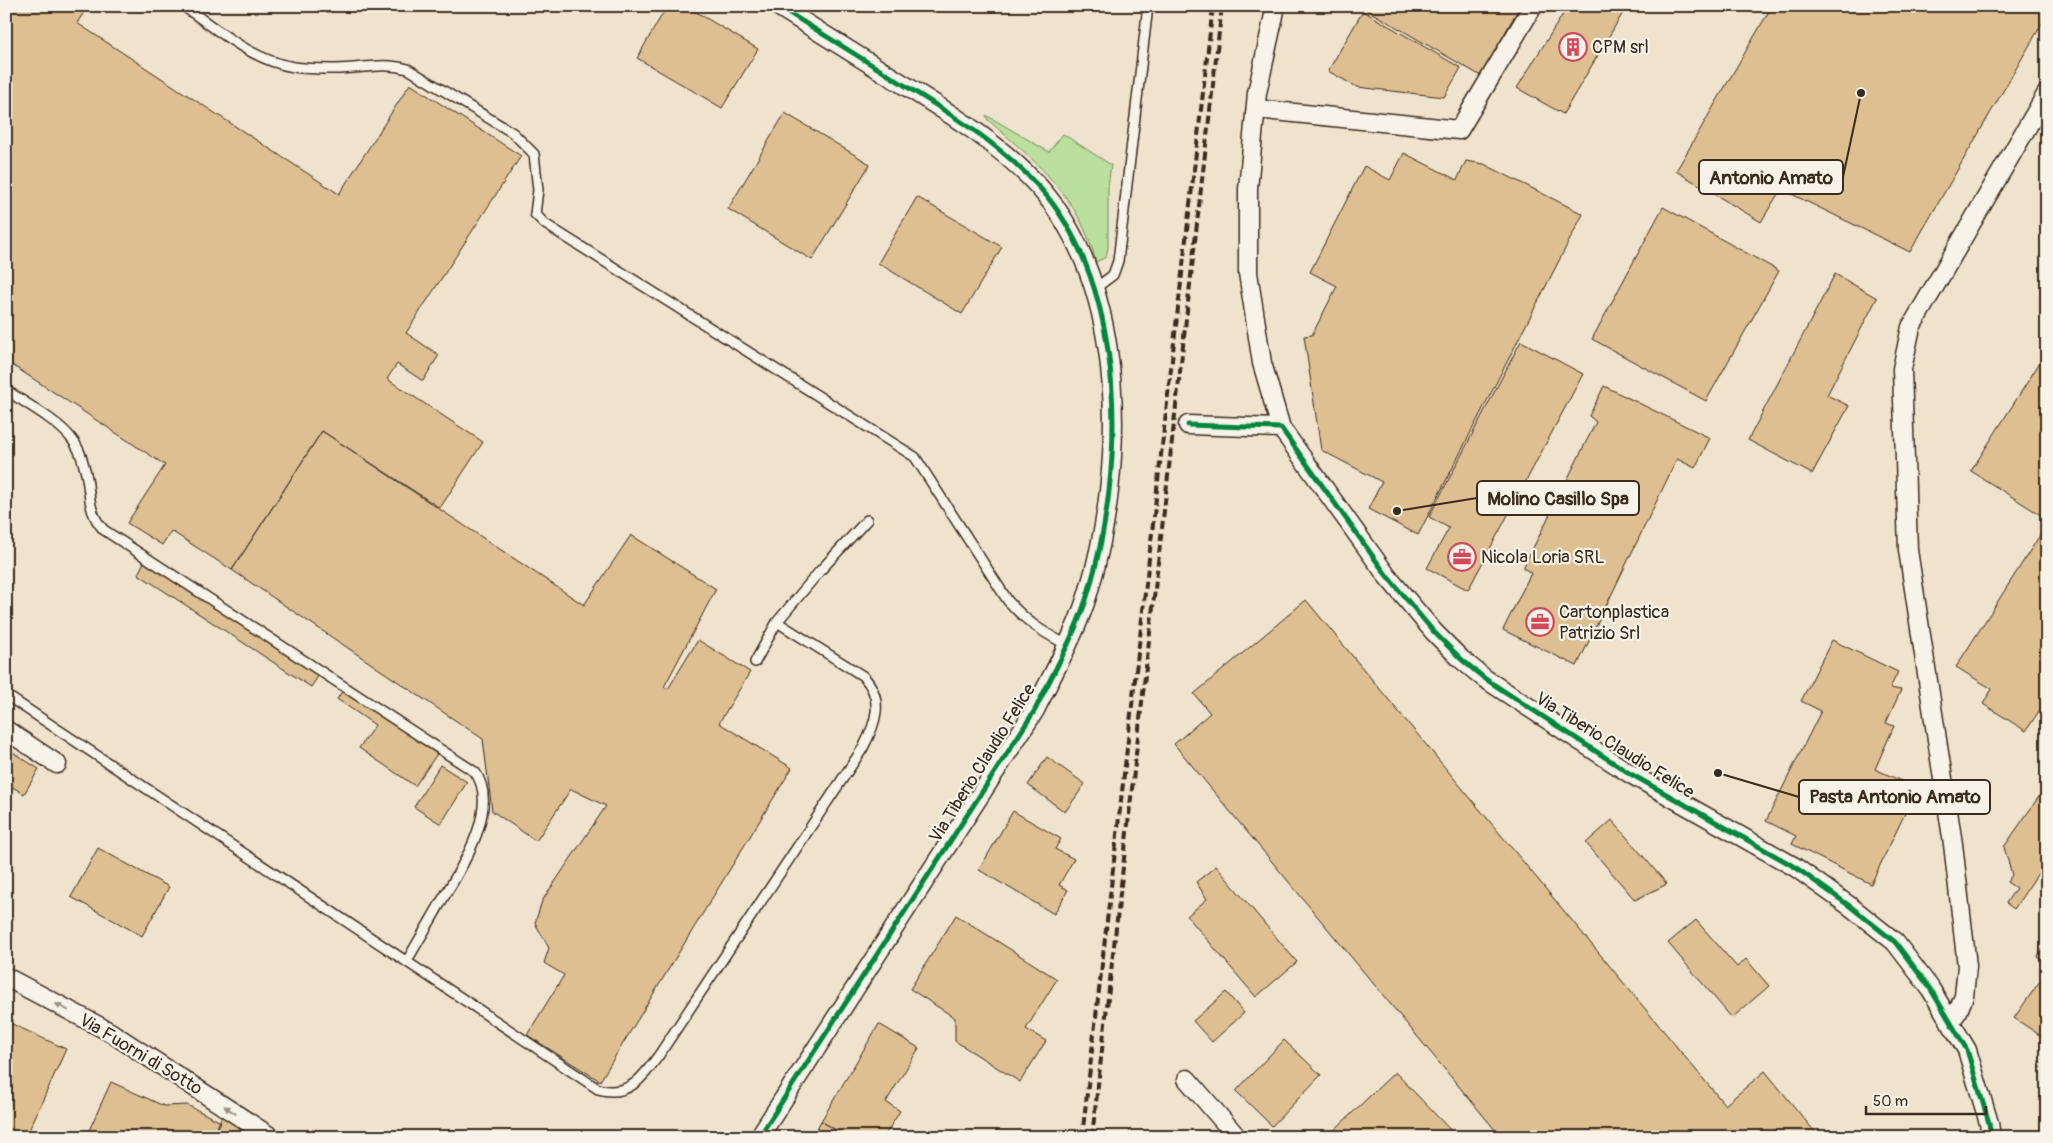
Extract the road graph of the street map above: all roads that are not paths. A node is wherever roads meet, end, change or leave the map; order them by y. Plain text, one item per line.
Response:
1 (184, 6) edge
2 (778, 6) edge
3 (1148, 6) edge
4 (1276, 6) edge
5 (1533, 6) edge
6 (2047, 93) edge
7 (1256, 109) junction
8 (1093, 290) junction
9 (6, 390) edge
10 (1188, 425) dead end
11 (1281, 428) junction
12 (867, 520) dead end
13 (777, 622) junction
14 (1067, 645) junction
15 (755, 662) dead end
16 (6, 695) edge
17 (6, 730) edge
18 (57, 764) dead end
19 (407, 961) junction
20 (6, 978) edge
21 (1950, 1022) junction
22 (1187, 1079) dead end
23 (271, 1137) edge
24 (759, 1137) edge
25 (1237, 1137) edge
26 (1991, 1137) edge

1 - 14 lane
2 - 8 street, Via Tiberio Claudio Felice
3 - 8 lane
4 - 7 street, Via Tiberio Claudio Felice
5 - 7 street
6 - 21 street
7 - 11 street, Via Tiberio Claudio Felice
8 - 14 street, Via Tiberio Claudio Felice
9 - 19 lane
10 - 11 street
11 - 21 street, Via Tiberio Claudio Felice
12 - 13 lane
13 - 15 lane
13 - 19 lane
14 - 24 street, Via Tiberio Claudio Felice
16 - 19 lane
17 - 18 street
23 -> 20 street, Via Fuorni di Sotto
21 - 26 street, Via Tiberio Claudio Felice
22 - 25 street

